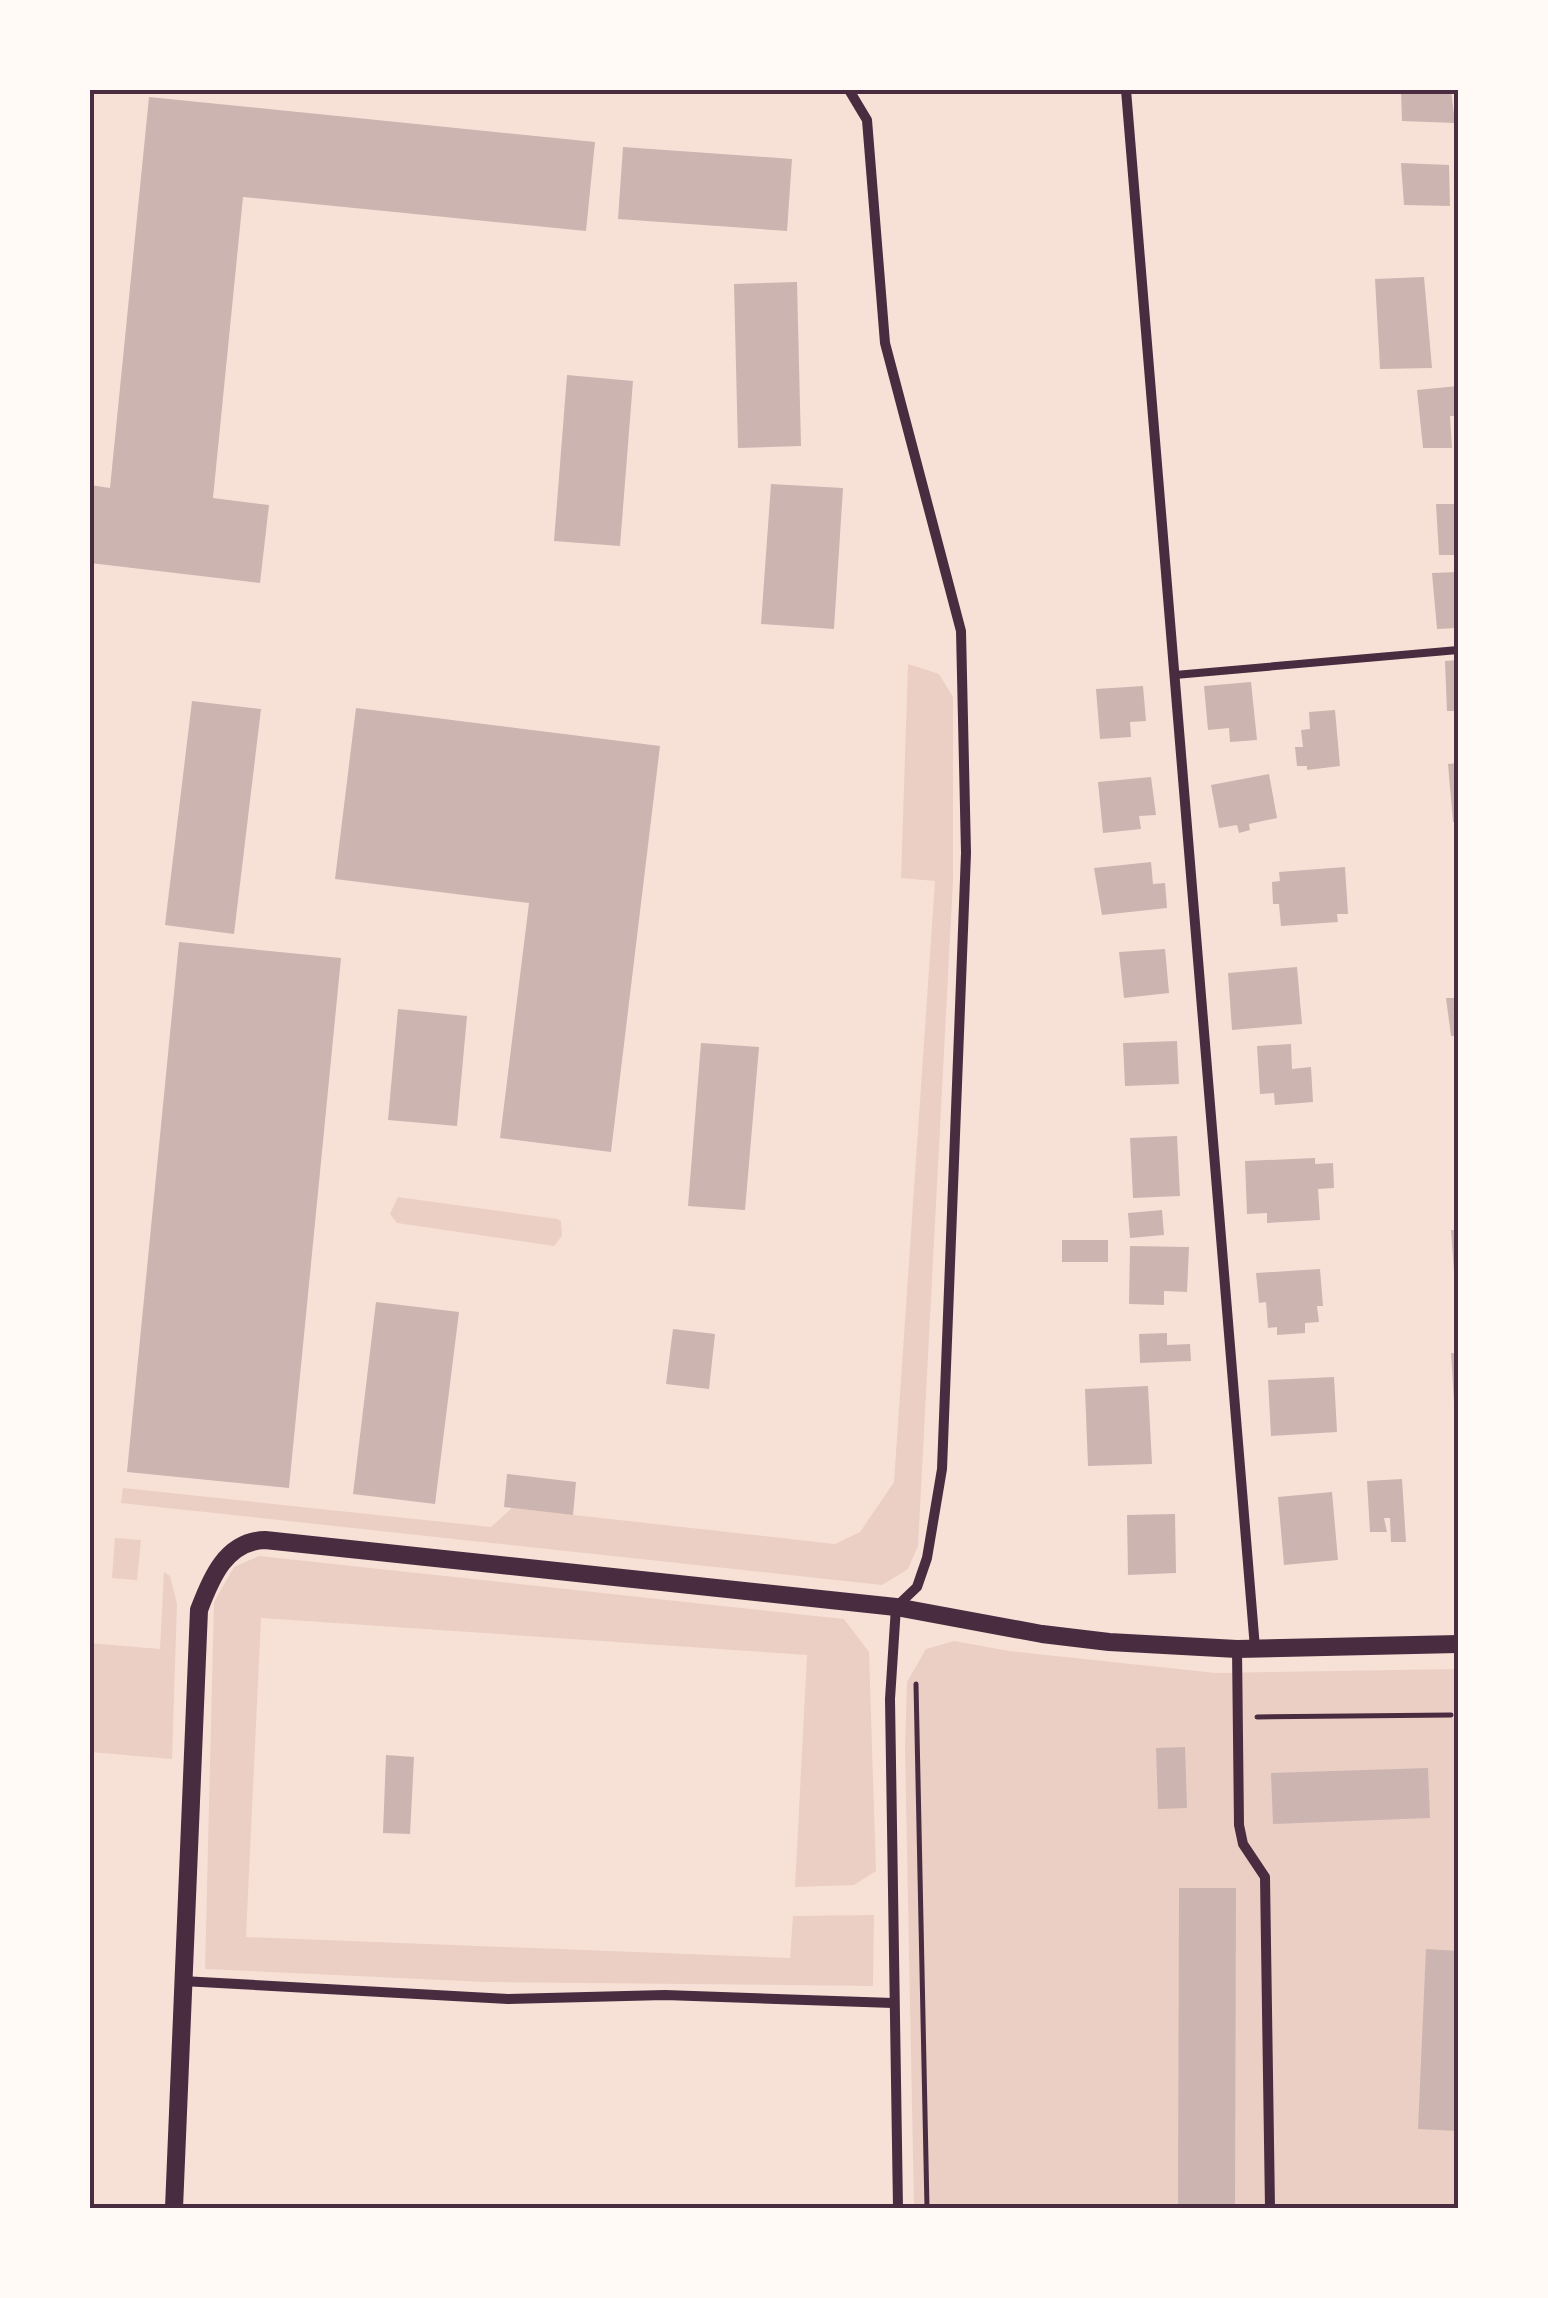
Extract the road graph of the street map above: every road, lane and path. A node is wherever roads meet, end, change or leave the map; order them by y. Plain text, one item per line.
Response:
1 (849, 90) edge
2 (1126, 90) edge
3 (1458, 650) edge
4 (1176, 675) junction
5 (896, 1606) junction
6 (1458, 1644) edge
7 (1246, 1649) junction
8 (916, 1684) dead end
9 (1451, 1715) dead end
10 (1239, 1717) junction
11 (182, 1981) junction
12 (893, 2003) junction
13 (174, 2208) edge
14 (898, 2208) edge
15 (927, 2208) edge
16 (1270, 2208) edge

1 - 5 street
2 - 4 street
3 - 4 lane
4 - 7 street
5 - 7 street
5 - 11 street
5 - 12 street
6 - 7 street
7 - 10 street
8 - 15 path
9 - 10 path
10 - 16 street
11 - 12 street
11 - 13 street
12 - 14 street

